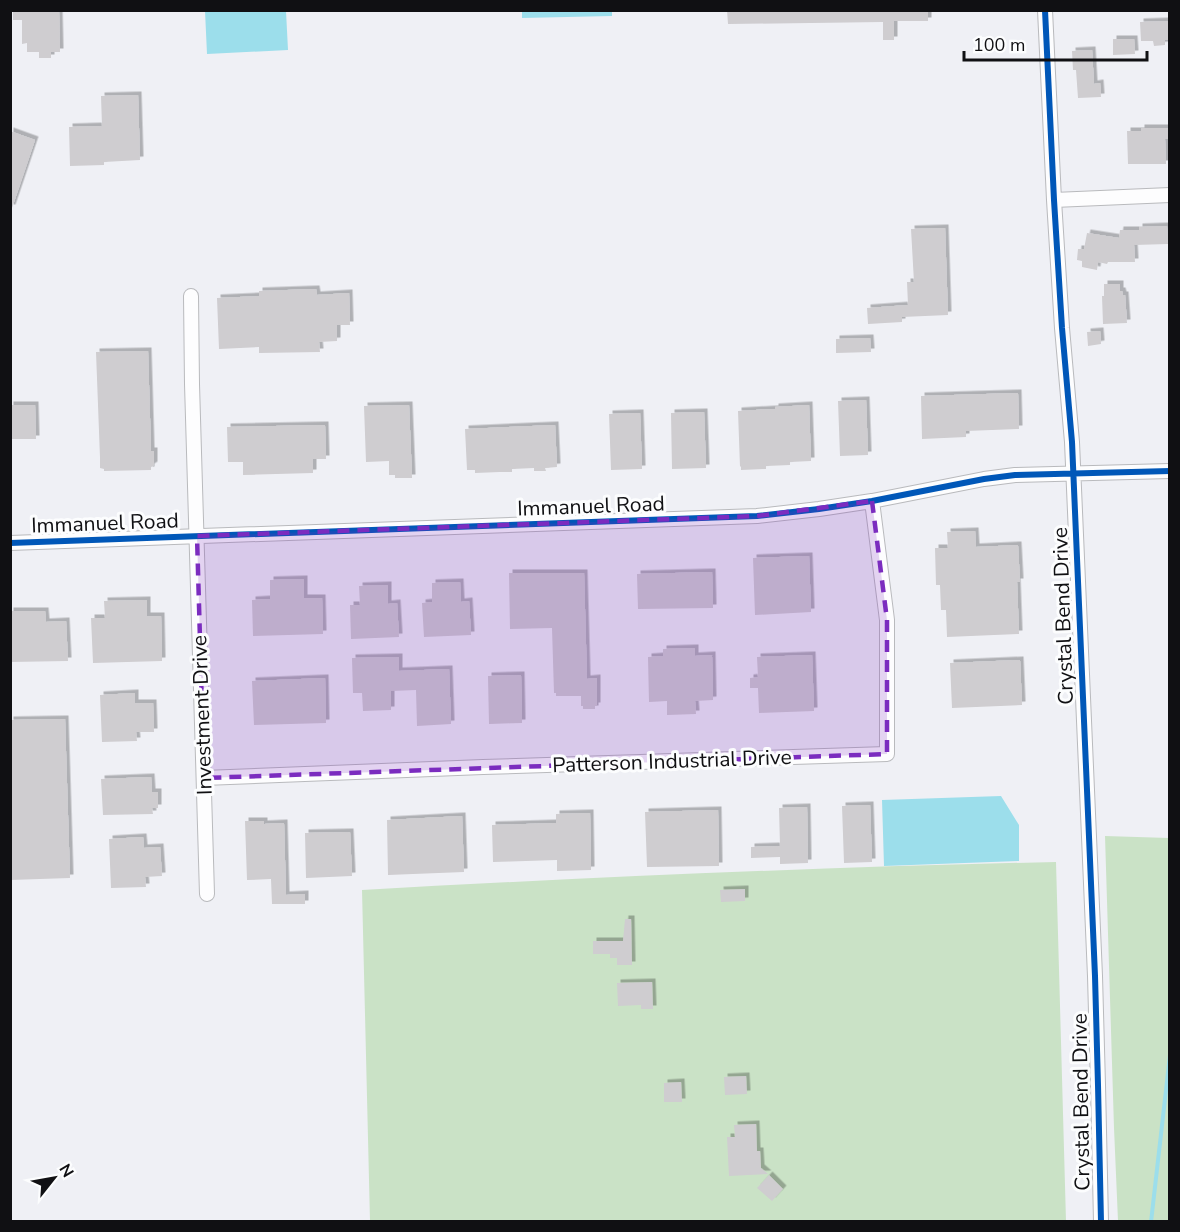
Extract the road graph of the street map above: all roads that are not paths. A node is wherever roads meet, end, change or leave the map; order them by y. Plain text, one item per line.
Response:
1 (1045, 10) edge
2 (1170, 195) edge
3 (1054, 200) junction
4 (191, 296) dead end
5 (1170, 471) edge
6 (1074, 473) junction
7 (872, 501) junction
8 (197, 536) junction
9 (10, 543) edge
10 (204, 778) junction
11 (207, 894) dead end
12 (1101, 1221) edge

1 - 3 street, Crystal Bend Drive
2 - 3 street
3 - 6 street, Crystal Bend Drive
4 - 8 street, Investment Drive
5 - 6 street, Immanuel Road
6 - 7 street, Immanuel Road
6 - 12 street, Crystal Bend Drive
7 - 8 street, Immanuel Road
7 - 10 street, Patterson Industrial Drive
8 - 9 street, Immanuel Road
8 - 10 street, Investment Drive
10 - 11 street, Investment Drive

